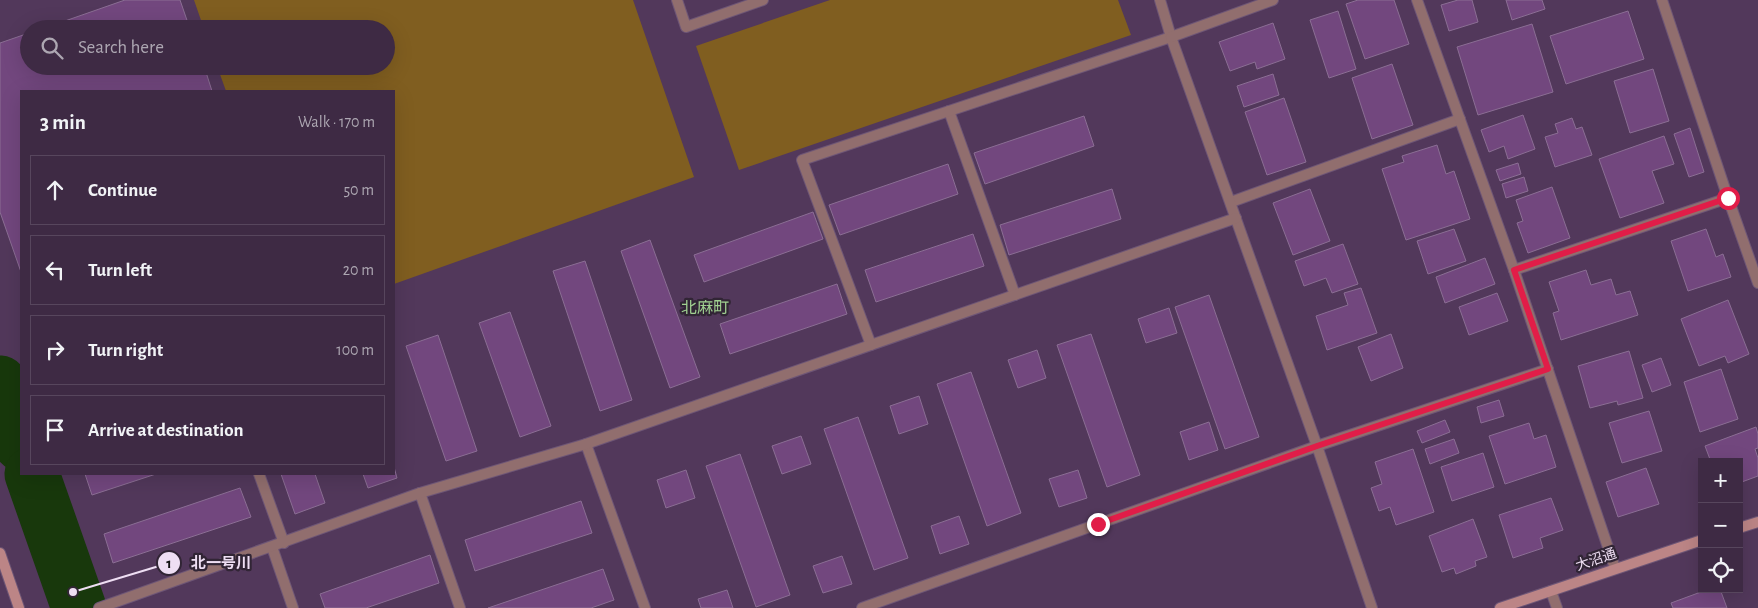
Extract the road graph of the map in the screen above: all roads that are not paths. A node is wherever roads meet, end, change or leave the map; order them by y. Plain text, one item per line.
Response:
1 (677, 0) edge
2 (763, 0) edge
3 (1160, 0) edge
4 (1273, 0) edge
5 (1417, 0) edge
6 (1662, 0) edge
7 (1171, 37) junction
8 (949, 111) junction
9 (1460, 119) junction
10 (1728, 198) junction
11 (1231, 202) junction
12 (1236, 218) junction
13 (1514, 270) junction
14 (1758, 283) edge
15 (1015, 295) junction
16 (871, 345) junction
17 (1548, 369) junction
18 (586, 444) junction
19 (1317, 446) junction
20 (259, 475) edge
21 (420, 493) junction
22 (1758, 522) edge
23 (1743, 527) edge
24 (1698, 541) edge
25 (284, 543) junction
26 (272, 547) junction
27 (0, 553) edge
28 (1615, 568) junction
29 (1550, 591) junction
30 (101, 607) edge
31 (19, 608) edge
32 (293, 608) edge
33 (460, 608) edge
34 (645, 608) edge
35 (862, 608) edge
36 (1372, 608) edge
37 (1500, 608) edge
38 (1557, 608) edge

1 - 2 street
3 - 7 street
4 - 7 street
5 - 9 street
6 - 10 street
7 - 8 street
7 - 11 street
8 - 15 street
8 - 16 street
9 - 11 street
9 - 13 street
10 - 13 street
10 - 14 street
11 - 12 street
12 - 15 street
12 - 19 street
13 - 17 street
15 - 16 street
16 - 18 street
17 - 19 street
17 - 28 street
18 - 21 street
18 - 34 street
19 - 35 street
19 - 36 street
20 - 25 street
21 - 25 street
21 - 33 street
22 - 23 street
24 - 28 street, 大沼通
25 - 26 street
26 - 30 street
26 - 32 street
27 - 31 street
28 - 29 street, 大沼通
29 - 37 street, 大沼通
29 - 38 street

